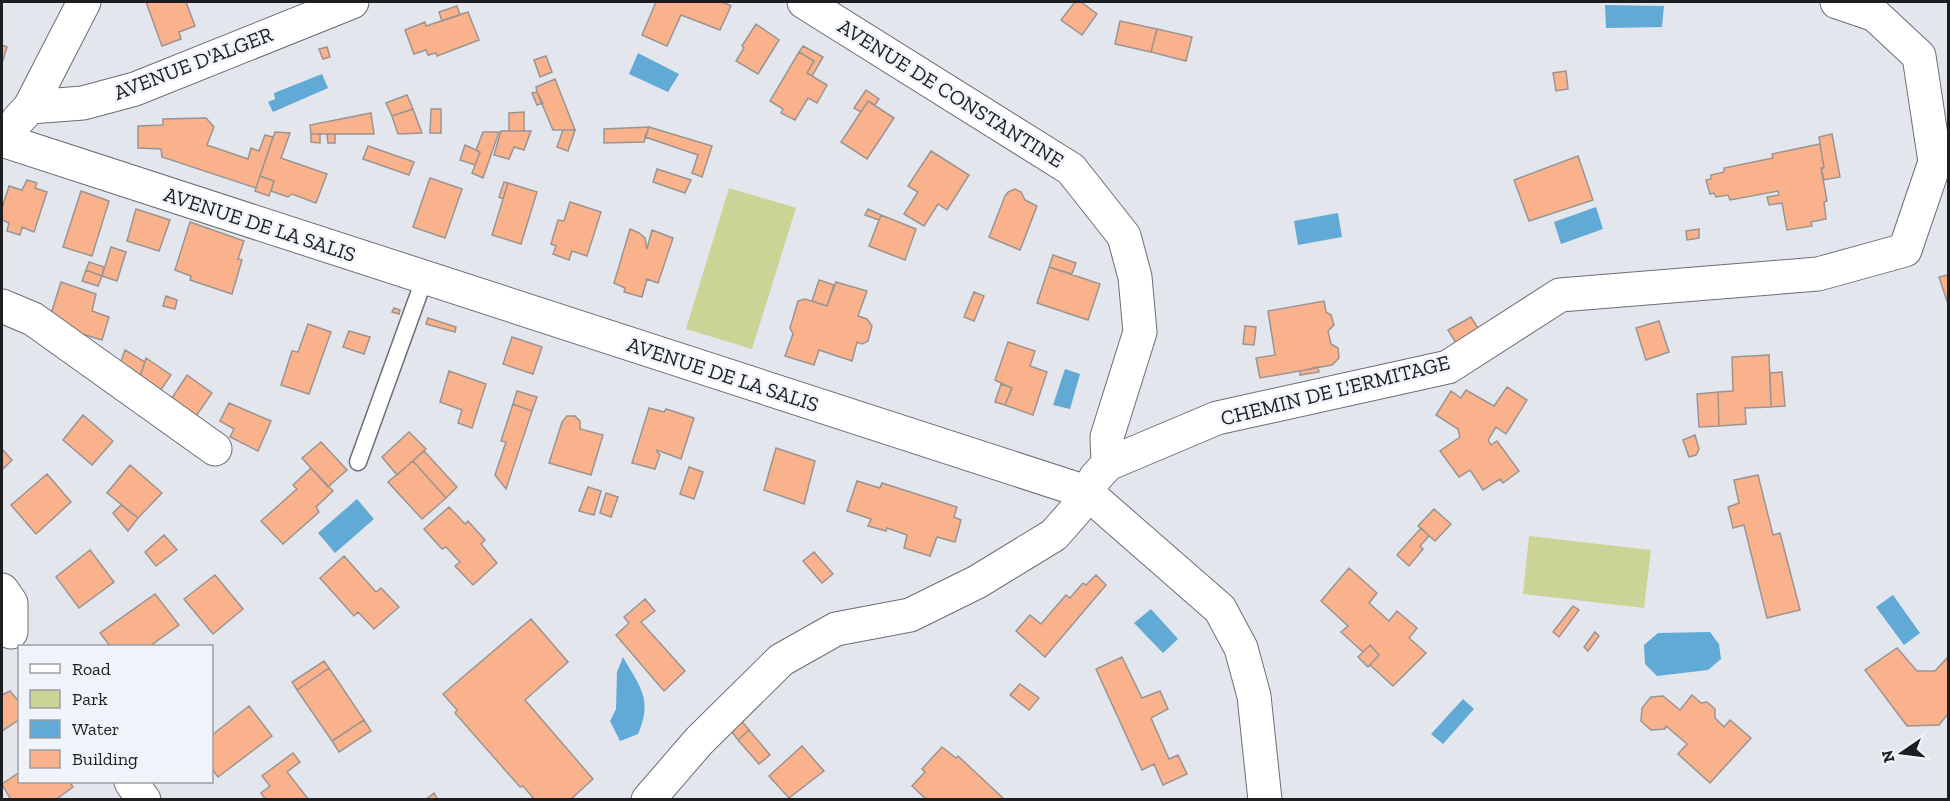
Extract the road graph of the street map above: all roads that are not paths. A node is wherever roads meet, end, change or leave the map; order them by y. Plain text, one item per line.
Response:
1 (84, 2) edge
2 (352, 2) edge
3 (804, 2) edge
4 (1837, 2) edge
5 (30, 107) junction
6 (2, 135) edge
7 (2, 140) edge
8 (425, 277) junction
9 (2, 306) edge
10 (215, 449) dead end
11 (358, 462) dead end
12 (1108, 464) junction
13 (1086, 492) junction
14 (2, 590) edge
15 (13, 638) edge
16 (132, 783) edge
17 (144, 800) edge
18 (648, 800) edge
19 (1265, 800) edge

1 - 5 street
2 - 5 street, AVENUE D'ALGER
3 - 12 street, AVENUE DE CONSTANTINE
4 - 12 street, CHEMIN DE L'ERMITAGE
5 - 6 street
7 - 8 street, AVENUE DE LA SALIS
8 - 11 lane
8 - 13 street, AVENUE DE LA SALIS
9 - 10 street
12 - 13 street, CHEMIN DE L'ERMITAGE
13 - 18 street, CHEMIN DE L'ERMITAGE
13 - 19 street, AVENUE DE LA SALIS
14 - 15 street
16 - 17 street

